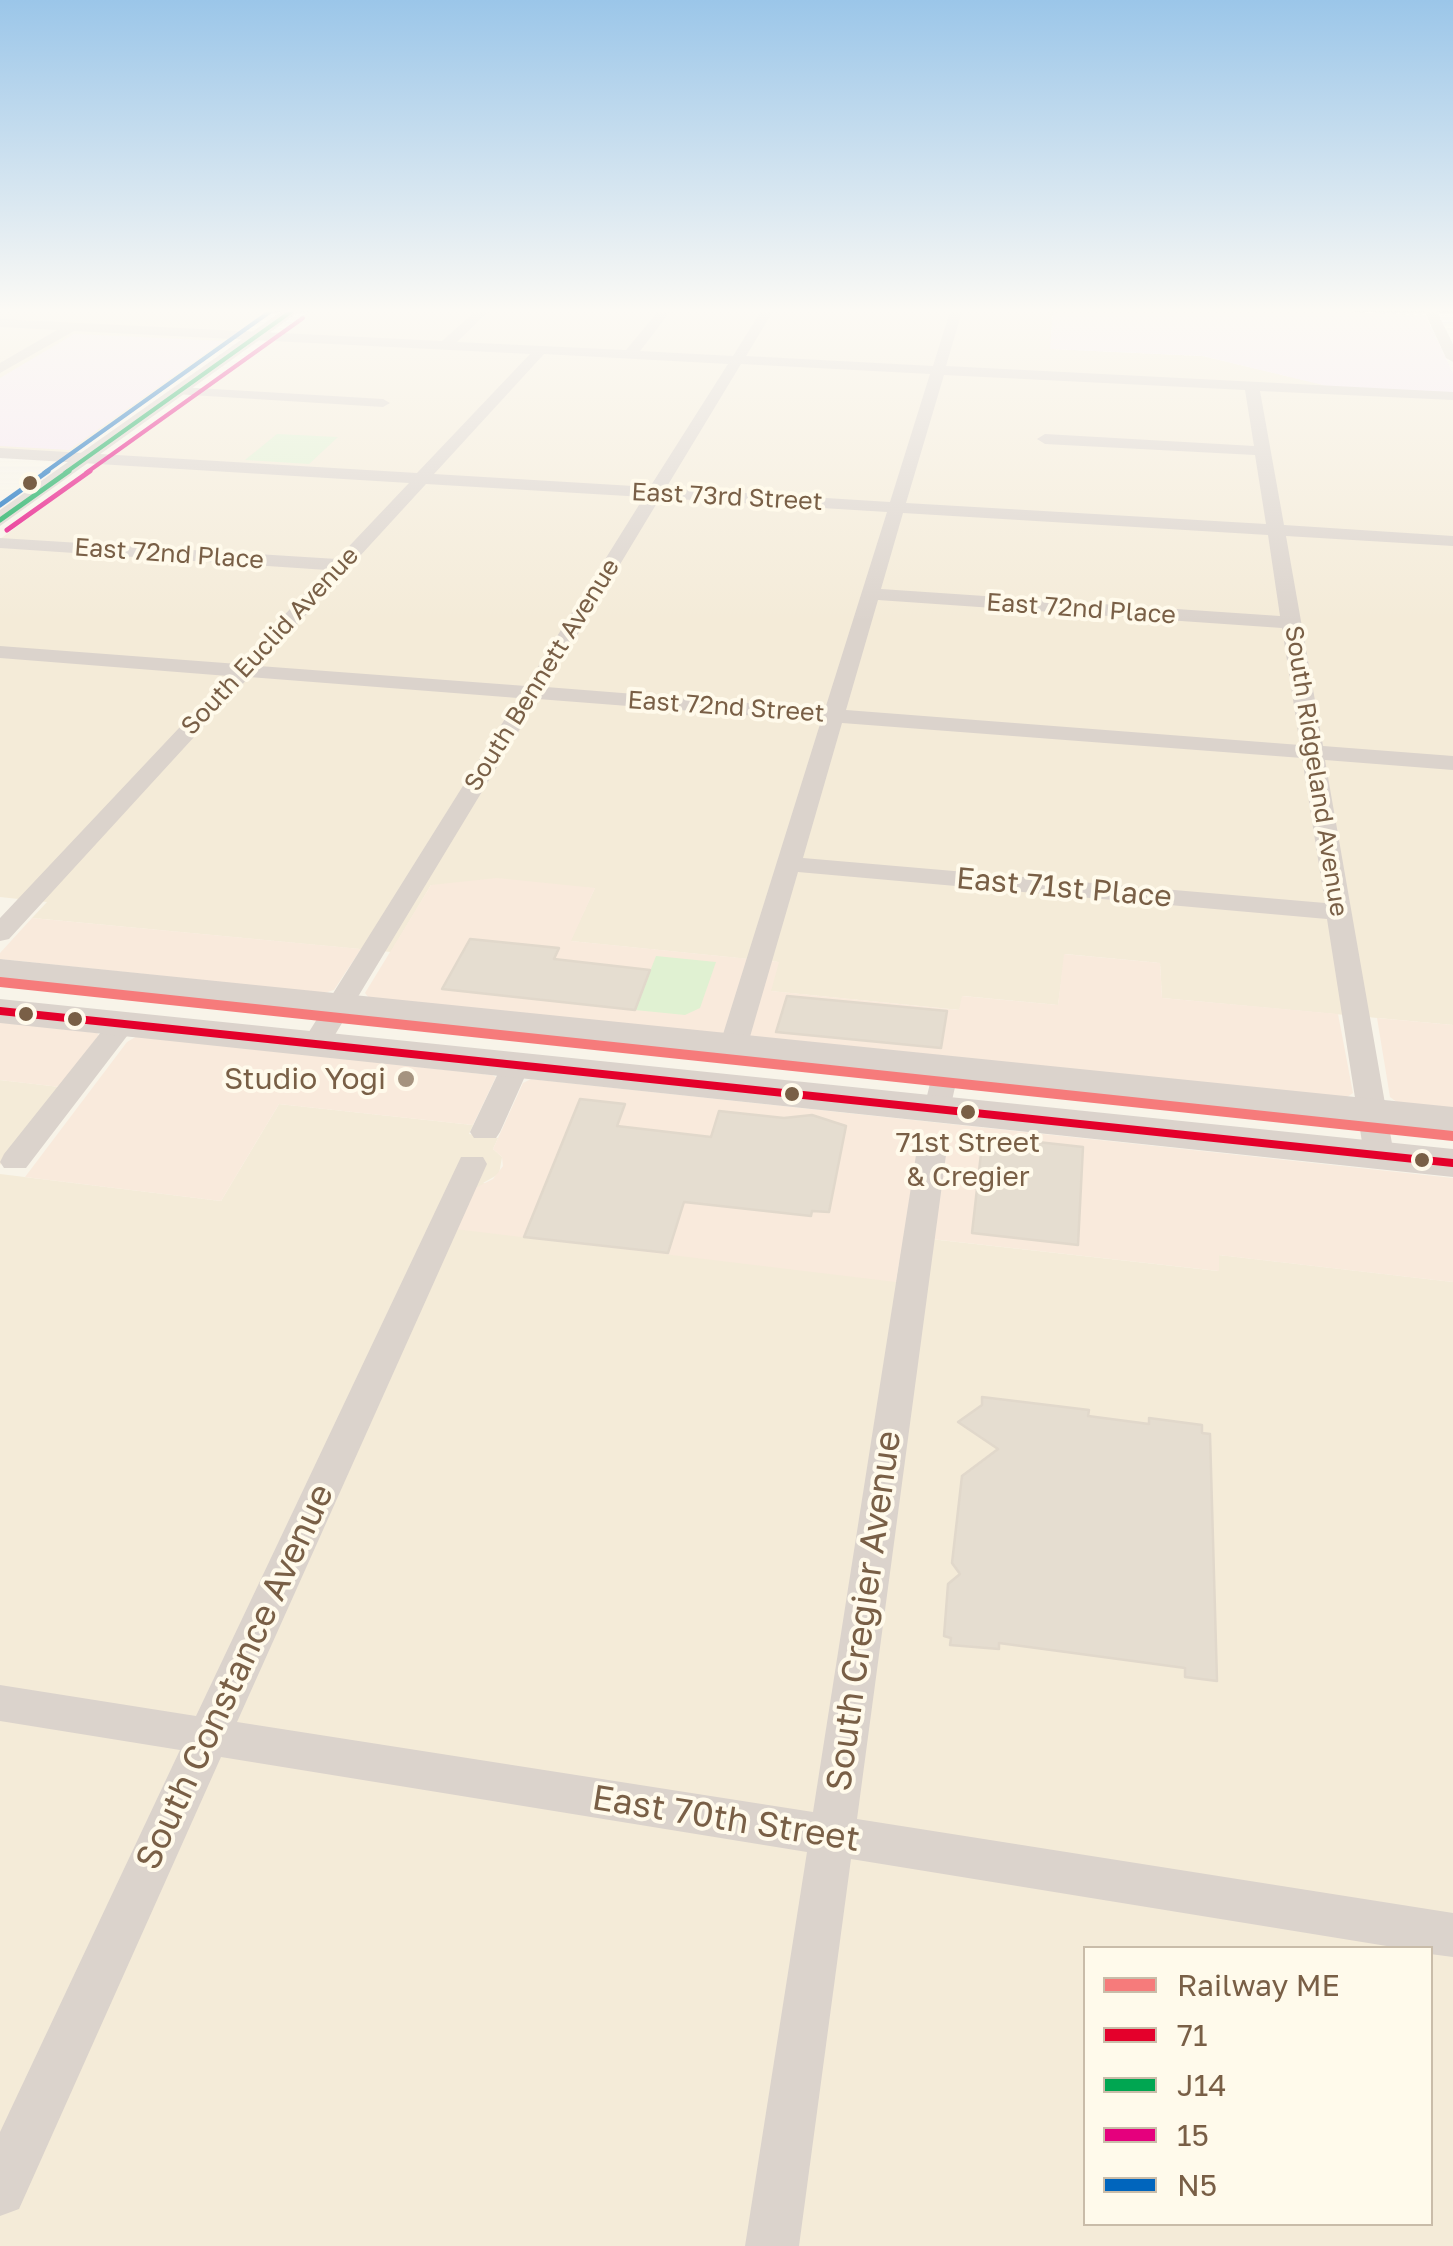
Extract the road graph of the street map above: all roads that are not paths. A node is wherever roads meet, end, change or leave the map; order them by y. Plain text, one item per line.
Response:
1 (149, 413) edge
2 (481, 413) edge
3 (704, 413) edge
4 (926, 413) edge
5 (1257, 413) edge
6 (1045, 438) dead end
7 (1263, 451) junction
8 (0, 453) edge
9 (86, 458) junction
10 (420, 478) junction
11 (654, 492) junction
12 (898, 507) junction
13 (0, 520) edge
14 (1276, 530) junction
15 (1453, 541) edge
16 (0, 543) edge
17 (339, 565) junction
18 (871, 594) junction
19 (1292, 623) junction
20 (0, 652) edge
21 (244, 670) junction
22 (531, 692) junction
23 (834, 715) junction
24 (1313, 752) junction
25 (1453, 763) edge
26 (789, 864) junction
27 (1339, 912) junction
28 (0, 933) edge
29 (0, 970) edge
30 (340, 1004) junction
31 (0, 1011) edge
32 (124, 1023) junction
33 (316, 1043) junction
34 (733, 1047) junction
35 (517, 1062) junction
36 (942, 1088) junction
37 (1371, 1112) junction
38 (1453, 1120) edge
39 (930, 1155) dead end
40 (1379, 1155) junction
41 (15, 1161) dead end
42 (1453, 1163) edge
43 (0, 1703) edge
44 (208, 1736) junction
45 (831, 1836) junction
46 (1453, 1935) edge
47 (0, 2190) edge
48 (772, 2246) edge

1 - 9 street
2 - 10 street, South Euclid Avenue
3 - 11 street, South Bennett Avenue
4 - 12 street
5 - 7 street, South Ridgeland Avenue
6 - 7 street
7 - 14 street, South Ridgeland Avenue
8 - 9 street, East 73rd Street
9 - 10 street, East 73rd Street
9 - 13 street
10 - 11 street, East 73rd Street
10 - 17 street, South Euclid Avenue
11 - 12 street, East 73rd Street
11 - 22 street, South Bennett Avenue
12 - 14 street, East 73rd Street
12 - 18 street
14 - 15 street, East 73rd Street
14 - 19 street, South Ridgeland Avenue
16 - 17 street, East 72nd Place
17 - 21 street, South Euclid Avenue
18 - 19 street, East 72nd Place
18 - 23 street
19 - 24 street, South Ridgeland Avenue
20 - 21 street, East 72nd Street
21 - 22 street, East 72nd Street
21 - 28 street, South Euclid Avenue
22 - 23 street, East 72nd Street
22 - 30 street, South Bennett Avenue
23 - 24 street, East 72nd Street
23 - 26 street
24 - 25 street, East 72nd Street
24 - 27 street, South Ridgeland Avenue
26 - 27 street, East 71st Place
26 - 34 street
27 - 37 street, South Ridgeland Avenue
29 - 30 main road
30 - 33 street, South Bennett Avenue
30 - 34 main road
31 - 32 main road
32 - 33 main road
32 - 41 street
33 - 35 main road
34 - 36 main road
35 - 36 main road
35 - 44 street, South Constance Avenue
36 - 37 main road
36 - 40 main road
37 - 38 main road
37 - 40 street, South Ridgeland Avenue
39 - 45 street, South Cregier Avenue
40 - 42 main road
43 - 44 street, East 70th Street
44 - 45 street, East 70th Street
44 - 47 street, South Constance Avenue
45 - 46 street, East 70th Street
45 - 48 street, South Cregier Avenue

